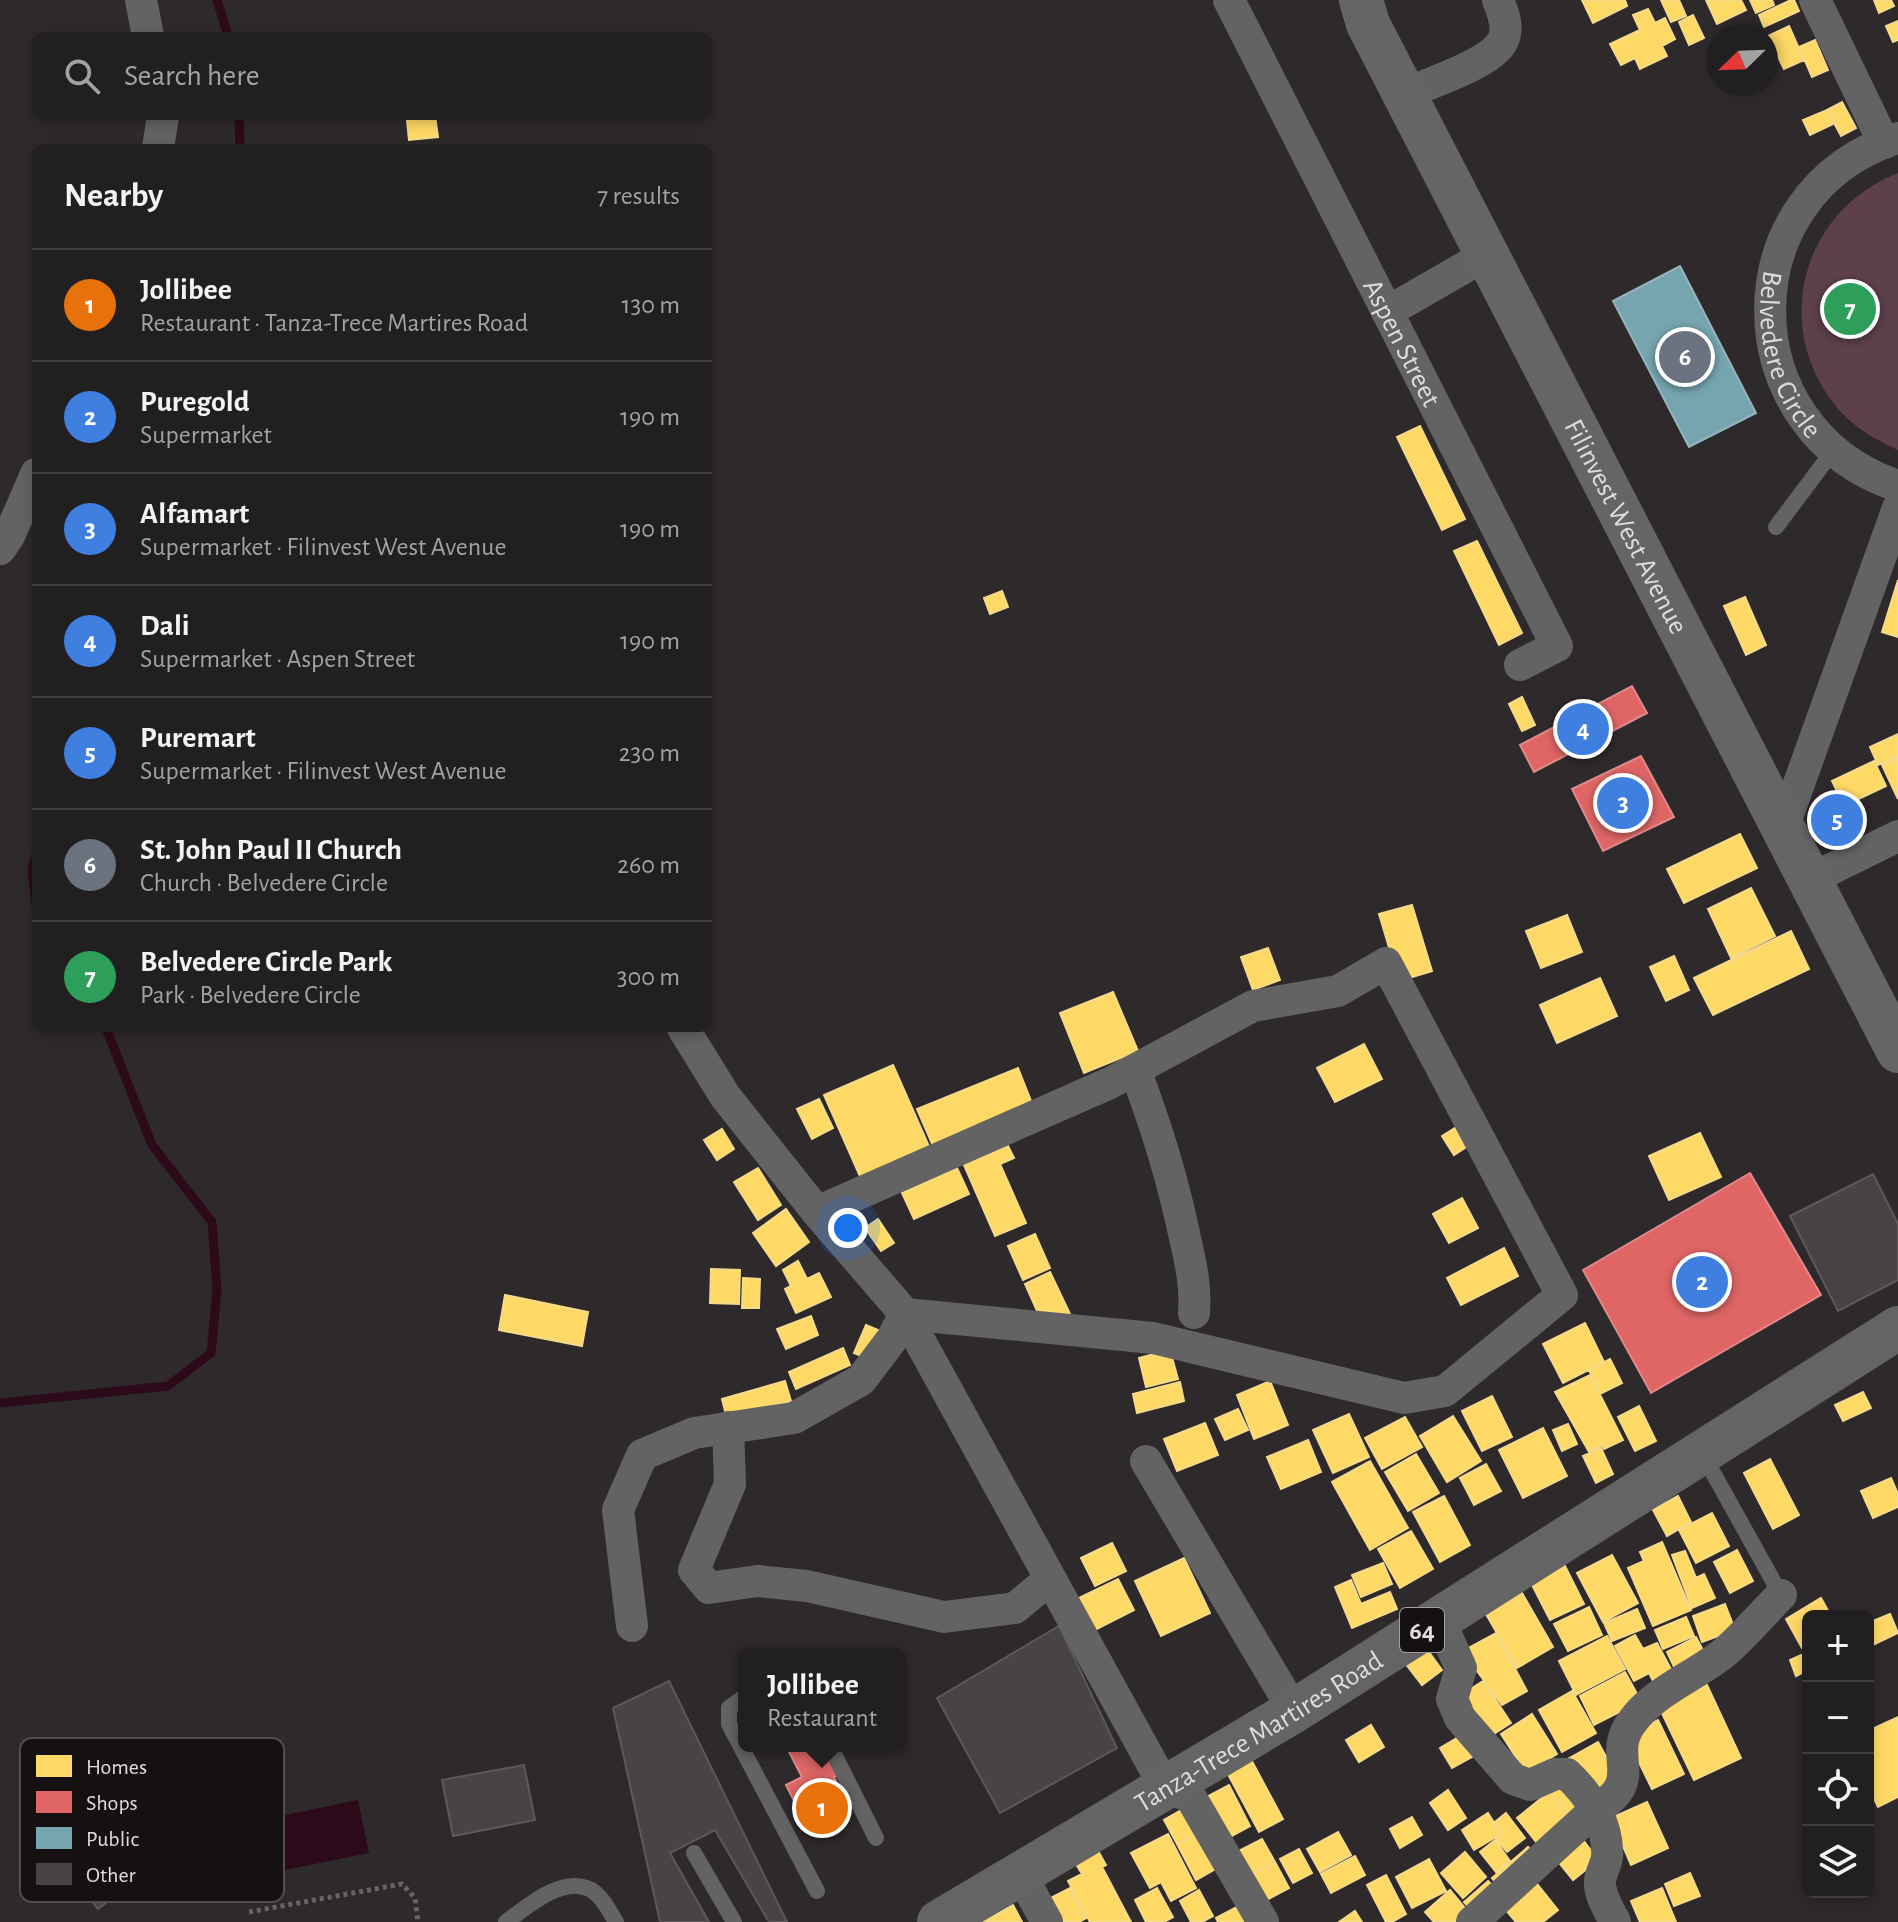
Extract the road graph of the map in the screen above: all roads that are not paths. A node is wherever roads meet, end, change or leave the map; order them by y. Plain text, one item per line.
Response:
1 (141, 0) edge
2 (1229, 0) edge
3 (1361, 0) edge
4 (1498, 0) edge
5 (1815, 0) edge
6 (147, 32) edge
7 (1405, 94) junction
8 (162, 120) edge
9 (1891, 140) edge
10 (159, 144) edge
11 (1488, 254) junction
12 (1387, 312) junction
13 (1833, 451) junction
14 (32, 483) edge
15 (1898, 486) edge
16 (1898, 508) edge
17 (1776, 527) dead end
18 (0, 549) edge
19 (1520, 665) dead end
20 (1783, 828) junction
21 (1898, 836) edge
22 (1809, 880) junction
23 (685, 1032) edge
24 (1898, 1051) edge
25 (1135, 1070) junction
26 (817, 1212) junction
27 (1194, 1313) dead end
28 (905, 1314) junction
29 (1898, 1328) edge
30 (728, 1427) junction
31 (1702, 1453) junction
32 (1146, 1461) dead end
33 (1050, 1579) junction
34 (1781, 1595) joint
35 (1439, 1619) junction
36 (632, 1626) dead end
37 (738, 1700) edge
38 (1294, 1711) junction
39 (738, 1741) edge
40 (744, 1752) edge
41 (833, 1752) edge
42 (1166, 1789) junction
43 (1595, 1810) junction
44 (876, 1838) dead end
45 (694, 1853) dead end
46 (1021, 1875) junction
47 (817, 1891) dead end
48 (506, 1922) edge
49 (616, 1922) edge
50 (734, 1922) edge
51 (939, 1922) edge
52 (1047, 1922) edge
53 (1263, 1922) edge
54 (1472, 1922) edge
55 (1615, 1922) edge

1 - 6 street
2 - 12 street, Aspen Street
3 - 7 street, Filinvest West Avenue
4 - 7 street
5 - 9 street
7 - 11 street, Filinvest West Avenue
8 - 10 street
9 - 13 street, Belvedere Circle
11 - 12 street
11 - 20 street, Filinvest West Avenue
12 - 19 street, Aspen Street
13 - 15 street, Belvedere Circle
13 - 17 lane
14 - 18 street
16 - 20 street
20 - 22 street, Filinvest West Avenue
21 - 22 street
22 - 24 street, Filinvest West Avenue
23 - 26 street
25 - 26 street
25 - 27 street
25 - 28 street
26 - 28 street
28 - 30 street
28 - 33 street
29 - 31 main road, Tanza-Trece Martires Road / 64
30 - 33 street
30 - 36 street
31 - 34 lane
31 - 35 main road, Tanza-Trece Martires Road / 64
32 - 38 street
33 - 42 street
34 - 43 street
35 - 38 main road, Tanza-Trece Martires Road / 64
35 - 43 street
37 - 39 lane
38 - 42 main road, Tanza-Trece Martires Road / 64
40 - 47 lane
41 - 44 lane
42 - 46 main road, Tanza-Trece Martires Road / 64
42 - 53 street
43 - 54 street
43 - 55 street
45 - 50 lane
46 - 51 main road, Tanza-Trece Martires Road / 64
46 - 52 street
48 - 49 lane

